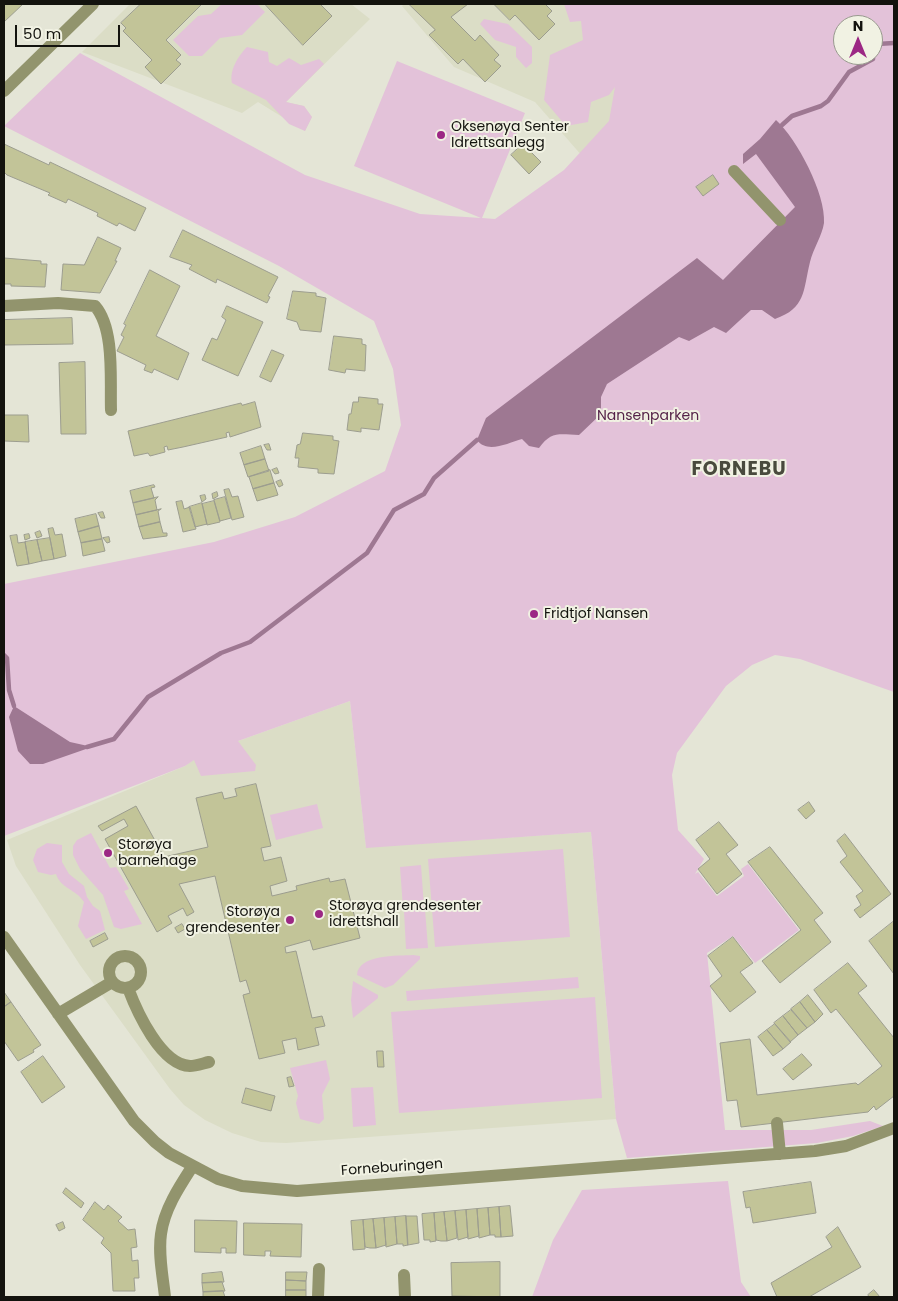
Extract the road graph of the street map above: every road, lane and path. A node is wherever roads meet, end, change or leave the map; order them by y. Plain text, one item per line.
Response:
1 (93, 4) edge
2 (4, 92) edge
3 (734, 171) dead end
4 (780, 220) dead end
5 (4, 306) edge
6 (111, 410) dead end
7 (4, 937) edge
8 (112, 982) junction
9 (128, 988) junction
10 (58, 1014) junction
11 (209, 1062) dead end
12 (777, 1123) dead end
13 (894, 1128) edge
14 (780, 1154) junction
15 (192, 1167) junction
16 (319, 1269) dead end
17 (404, 1275) dead end
18 (165, 1297) edge
19 (318, 1297) edge
20 (405, 1297) edge

1 - 2 street
3 - 4 street
5 - 6 street
7 - 10 street, Forneburingen
8 - 9 street
8 - 9 street
8 - 10 street
9 - 11 street
10 - 15 street, Forneburingen
12 - 14 street
13 - 14 street, Forneburingen
14 - 15 street, Forneburingen
15 - 18 street
16 - 19 street
17 - 20 street

